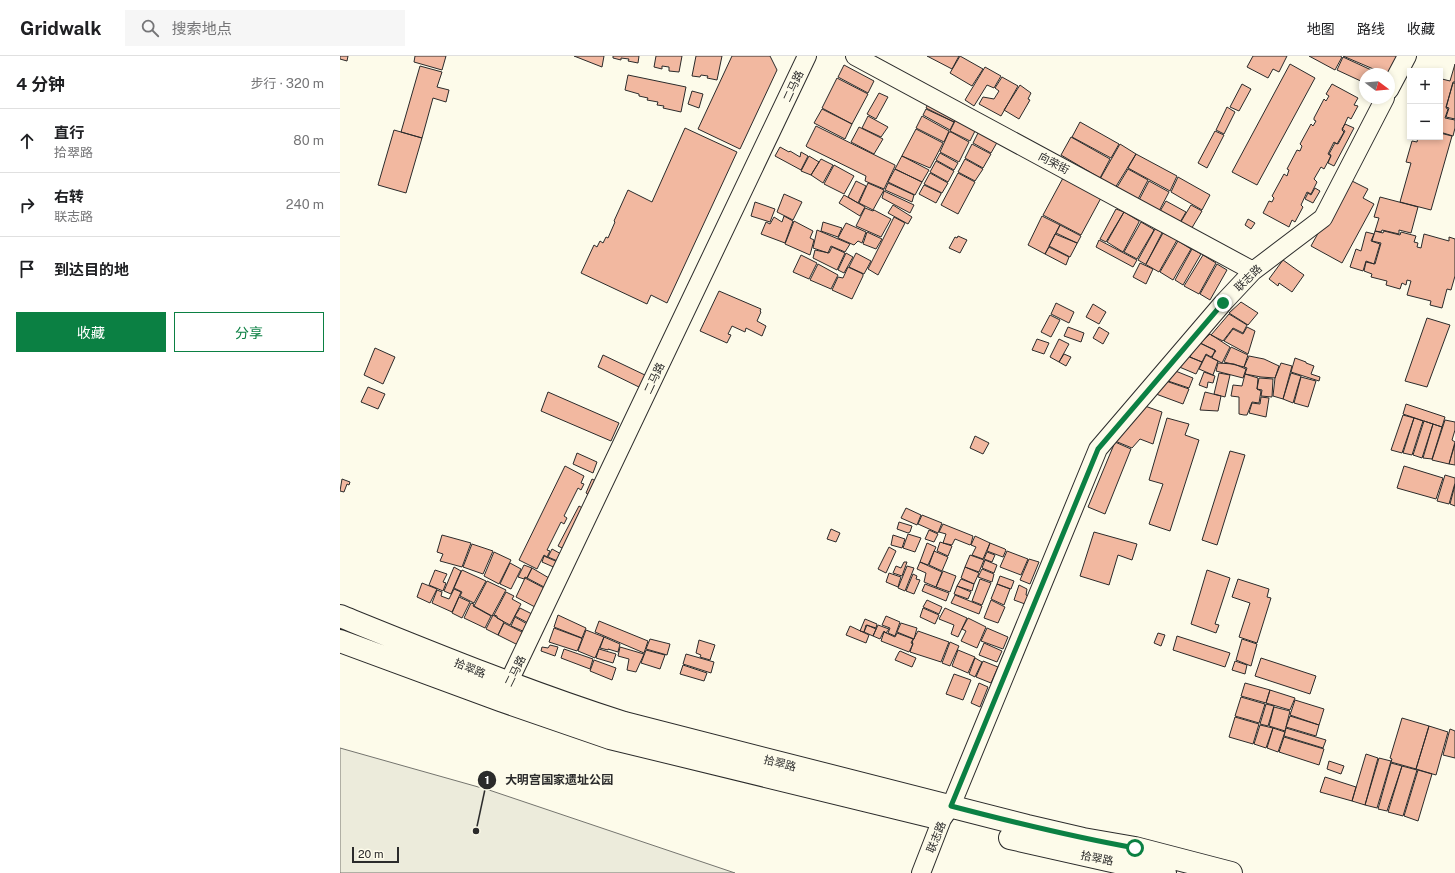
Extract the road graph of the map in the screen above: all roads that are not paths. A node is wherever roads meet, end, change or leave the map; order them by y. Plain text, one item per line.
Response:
1 (808, 56) edge
2 (855, 56) edge
3 (1407, 56) edge
4 (1395, 79) edge
5 (1382, 104) edge
6 (1253, 271) junction
7 (340, 616) edge
8 (340, 640) edge
9 (505, 692) junction
10 (946, 813) junction
11 (921, 873) edge
12 (1164, 873) edge
13 (1231, 873) edge

1 - 9 street, 二马路
2 - 6 street, 向荣街
3 - 4 street
5 - 6 street, 联志路
6 - 10 street, 联志路
7 - 9 main road, 拾翠路
8 - 9 main road, 拾翠路
9 - 10 main road, 拾翠路
10 - 11 street, 联志路
10 - 12 main road, 拾翠路
10 - 13 main road, 拾翠路

